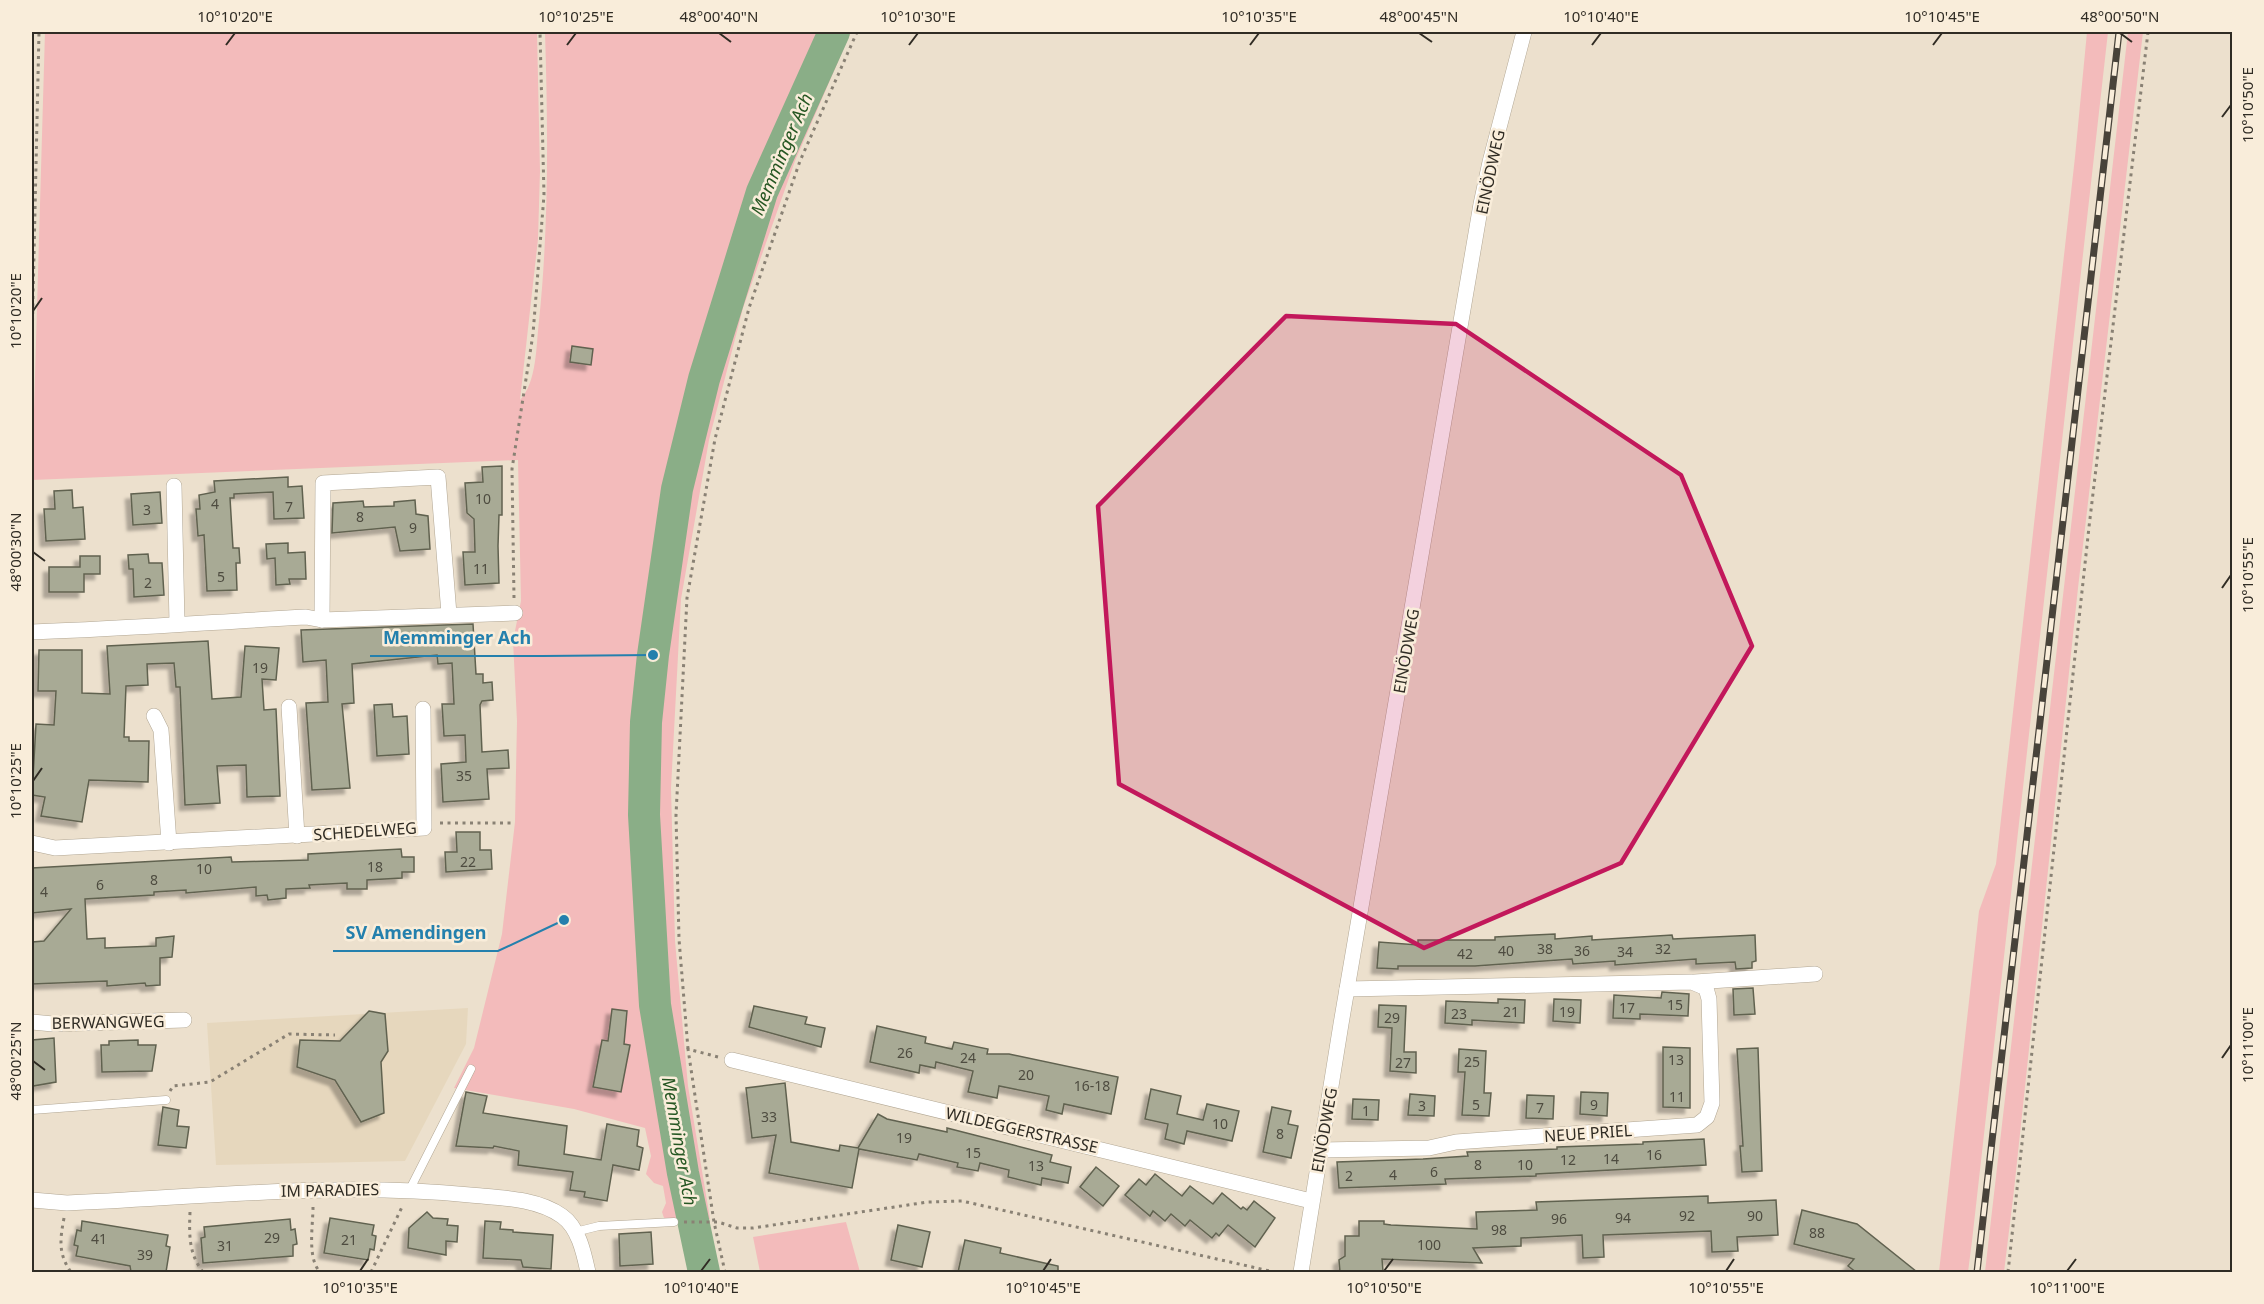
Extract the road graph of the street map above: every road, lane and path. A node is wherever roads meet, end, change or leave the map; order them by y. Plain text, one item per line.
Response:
1 (39, 32) edge
2 (540, 32) edge
3 (857, 32) edge
4 (1524, 32) edge
5 (2148, 32) edge
6 (32, 344) edge
7 (174, 486) dead end
8 (515, 613) joint
9 (449, 614) junction
10 (322, 620) junction
11 (177, 623) junction
12 (32, 632) edge
13 (289, 707) dead end
14 (423, 709) dead end
15 (154, 716) dead end
16 (512, 823) dead end
17 (424, 828) junction
18 (297, 836) junction
19 (32, 843) edge
20 (169, 843) junction
21 (1815, 975) dead end
22 (1692, 982) junction
23 (1347, 989) junction
24 (184, 1020) dead end
25 (32, 1022) edge
26 (335, 1035) dead end
27 (688, 1049) junction
28 (732, 1060) joint
29 (471, 1069) dead end
30 (166, 1100) joint
31 (32, 1110) edge
32 (1321, 1150) junction
33 (314, 1188) junction
34 (410, 1189) junction
35 (190, 1198) junction
36 (32, 1200) edge
37 (1311, 1201) junction
38 (67, 1203) junction
39 (674, 1222) joint
40 (714, 1222) junction
41 (575, 1232) junction
42 (71, 1272) edge
43 (203, 1272) edge
44 (320, 1272) edge
45 (371, 1272) edge
46 (588, 1272) edge
47 (725, 1272) edge
48 (1274, 1272) edge
49 (1301, 1272) edge
50 (2008, 1272) edge

1 - 6 path
2 - 8 path
3 - 27 path
4 - 23 street, EINÖDWEG
5 - 50 path
7 - 11 street
8 - 9 street
9 - 10 street
9 - 10 street
10 - 11 street
11 - 12 street
13 - 18 street, SCHEDELWEG
14 - 17 street, SCHEDELWEG
15 - 20 street
16 - 17 path
17 - 18 street, SCHEDELWEG
18 - 20 street, SCHEDELWEG
19 - 20 street, SCHEDELWEG
21 - 22 street
22 - 23 street
22 - 32 street, NEUE PRIEL
23 - 32 street, EINÖDWEG
24 - 25 street, BERWANGWEG
26 - 30 path
27 - 28 path
27 - 40 path
28 - 37 street, WILDEGGERSTRASSE
29 - 34 lane
30 - 31 lane
32 - 37 street, EINÖDWEG
33 - 34 street, IM PARADIES
33 - 35 street, IM PARADIES
33 - 44 path
34 - 41 street, IM PARADIES
34 - 45 path
35 - 38 street, IM PARADIES
35 - 43 path
36 - 38 street, IM PARADIES
37 - 49 street, EINÖDWEG
38 - 42 path
39 - 40 path
39 - 41 lane
40 - 47 path
40 - 48 path
41 - 46 street, IM PARADIES

